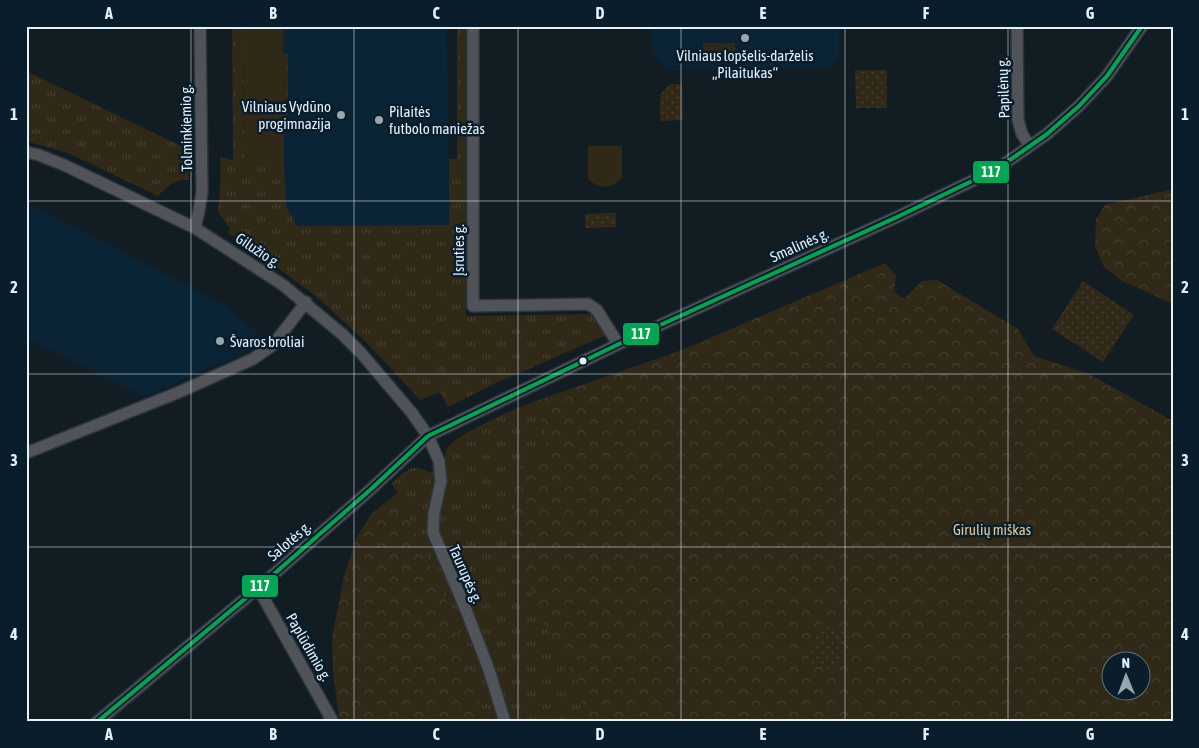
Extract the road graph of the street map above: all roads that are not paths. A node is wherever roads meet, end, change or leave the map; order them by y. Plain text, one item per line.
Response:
1 (200, 26) edge
2 (473, 26) edge
3 (1017, 26) edge
4 (1142, 26) edge
5 (1030, 146) junction
6 (26, 152) edge
7 (195, 228) junction
8 (306, 302) junction
9 (618, 344) junction
10 (428, 436) junction
11 (26, 452) edge
12 (258, 588) junction
13 (97, 722) edge
14 (333, 722) edge
15 (505, 722) edge

1 - 7 street, Tolminkiemio g.
2 - 9 street, Įsruties g.
3 - 5 street, Papilėnų g.
4 - 5 street, Smalinės g.
5 - 9 street, Smalinės g.
6 - 7 street, Gilužio g.
7 - 8 street, Gilužio g.
8 - 10 street, Gilužio g.
8 - 11 street
9 - 10 street, Smalinės g.
10 - 12 street, Salotės g.
10 - 15 street, Taurupės g.
12 - 13 street, Salotės g.
12 - 14 street, Paplūdimio g.

